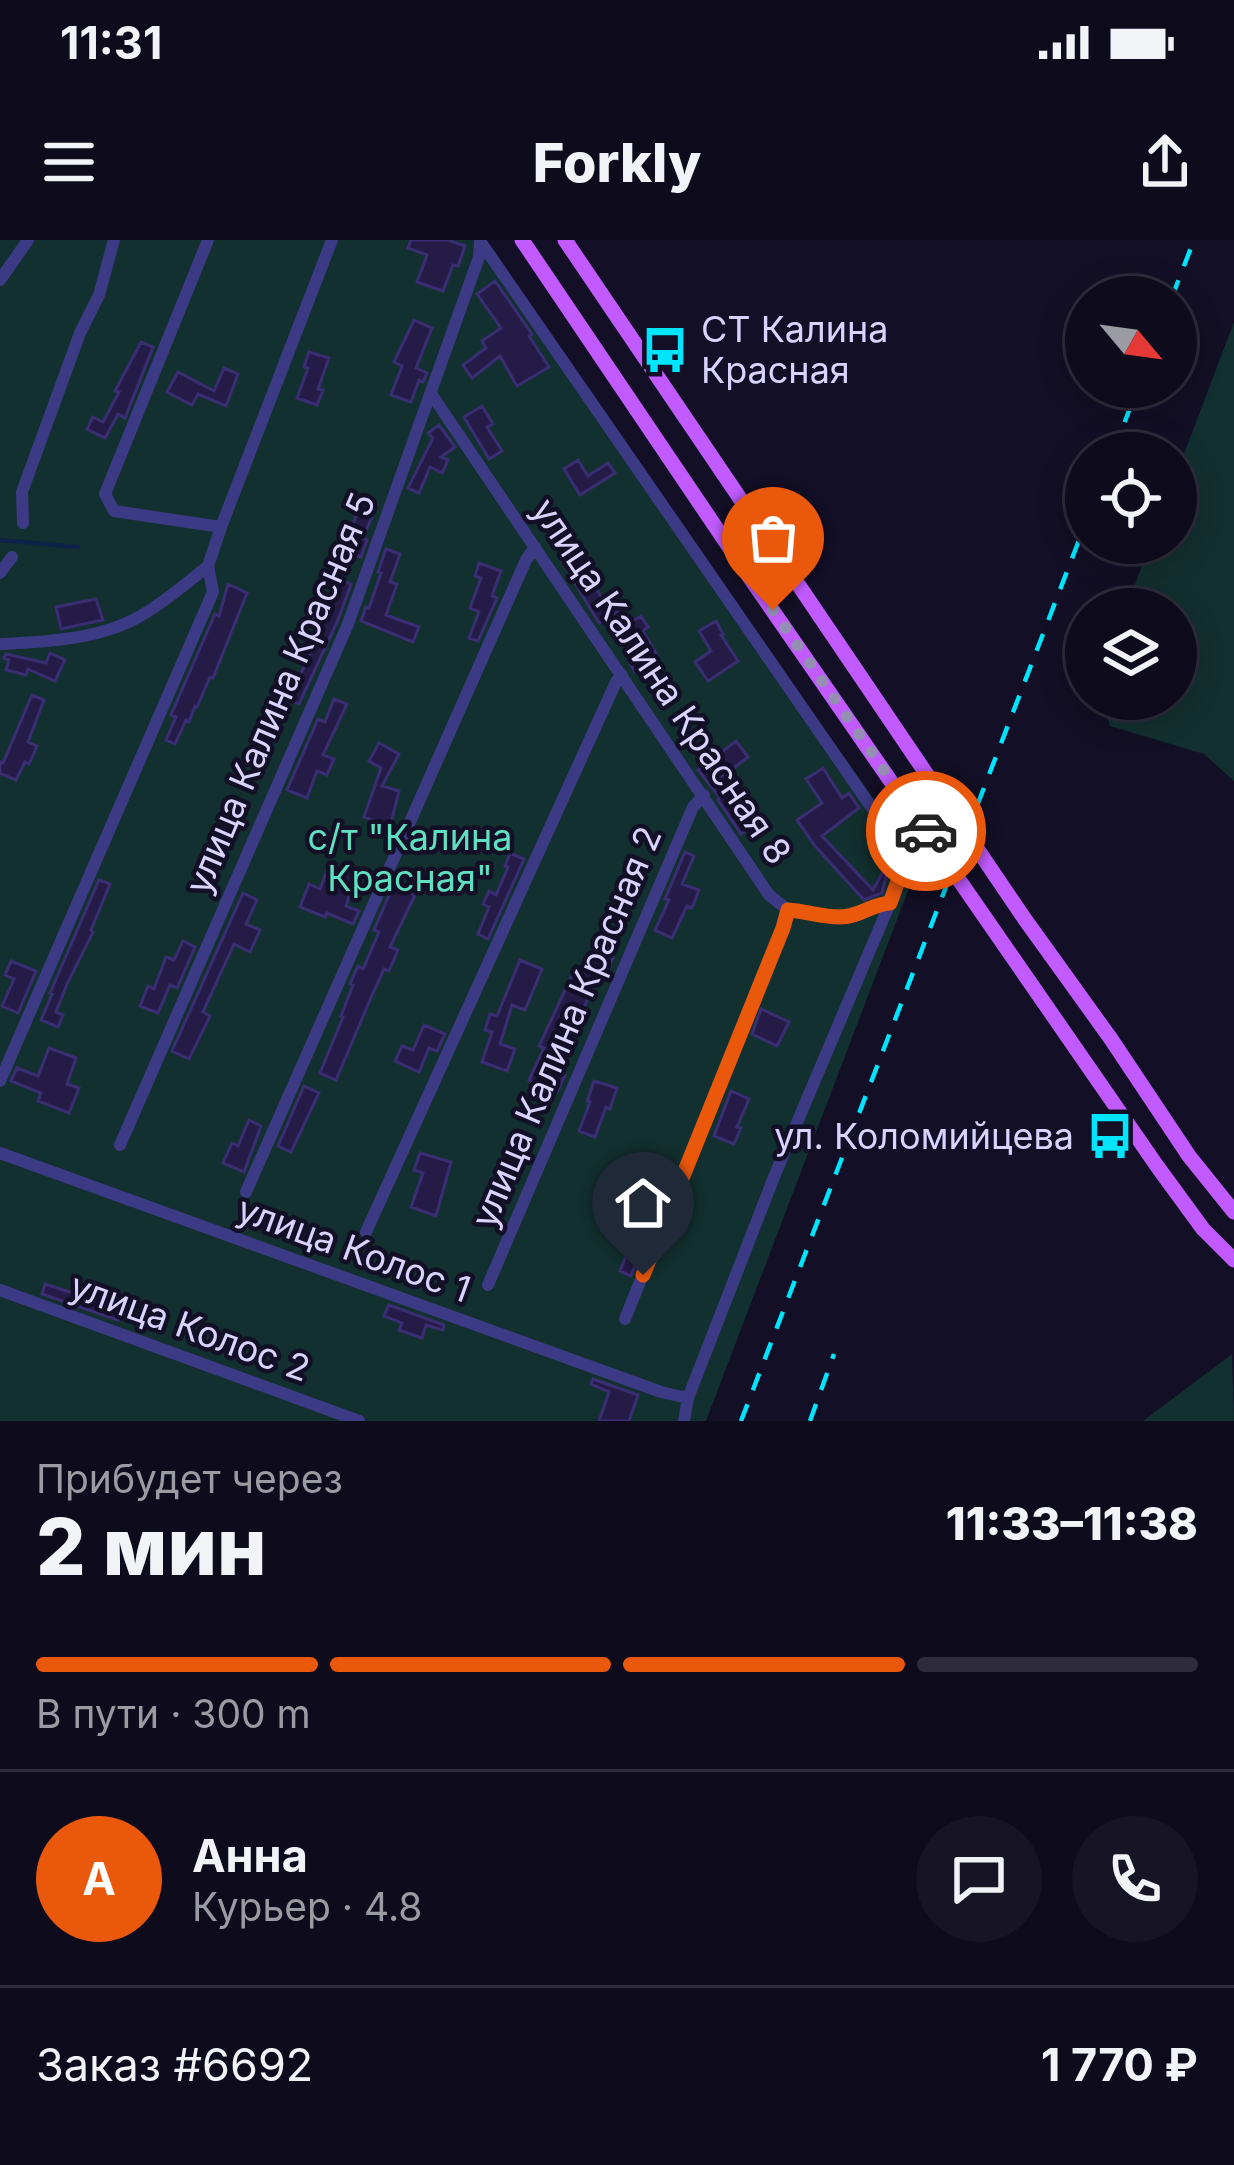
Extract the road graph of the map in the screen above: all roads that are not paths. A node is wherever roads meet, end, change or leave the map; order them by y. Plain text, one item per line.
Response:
1 (28, 240) edge
2 (114, 240) edge
3 (208, 240) edge
4 (332, 240) edge
5 (522, 240) edge
6 (565, 240) edge
7 (480, 241) edge
8 (0, 280) edge
9 (432, 394) junction
10 (23, 523) dead end
11 (221, 526) junction
12 (535, 547) junction
13 (12, 556) dead end
14 (208, 566) junction
15 (0, 573) edge
16 (0, 644) edge
17 (622, 675) junction
18 (704, 795) junction
19 (926, 830) junction
20 (904, 858) junction
21 (890, 903) junction
22 (788, 910) junction
23 (0, 1082) edge
24 (120, 1145) dead end
25 (0, 1154) edge
26 (246, 1192) dead end
27 (1234, 1212) edge
28 (366, 1232) dead end
29 (1234, 1260) edge
30 (488, 1285) dead end
31 (0, 1290) edge
32 (625, 1318) dead end
33 (688, 1398) junction
34 (359, 1421) edge
35 (684, 1421) edge

1 - 8 street
2 - 10 street
3 - 11 street
4 - 11 street
5 - 19 main road
6 - 27 main road
7 - 9 street, улица Калина Красная 5
7 - 20 street
9 - 12 street, улица Калина Красная 8
9 - 24 street, улица Калина Красная 5
11 - 14 street
12 - 17 street, улица Калина Красная 8
12 - 26 street
13 - 15 street
14 - 16 street
14 - 23 street
17 - 18 street, улица Калина Красная 8
17 - 28 street
18 - 22 street, улица Калина Красная 8
18 - 30 street, улица Калина Красная 2
19 - 20 street
19 - 29 main road
20 - 21 street
21 - 22 street, улица Калина Красная 8
21 - 33 street
22 - 32 street
25 - 33 street, улица Колос 1
31 - 34 street, улица Колос 2
33 - 35 street

